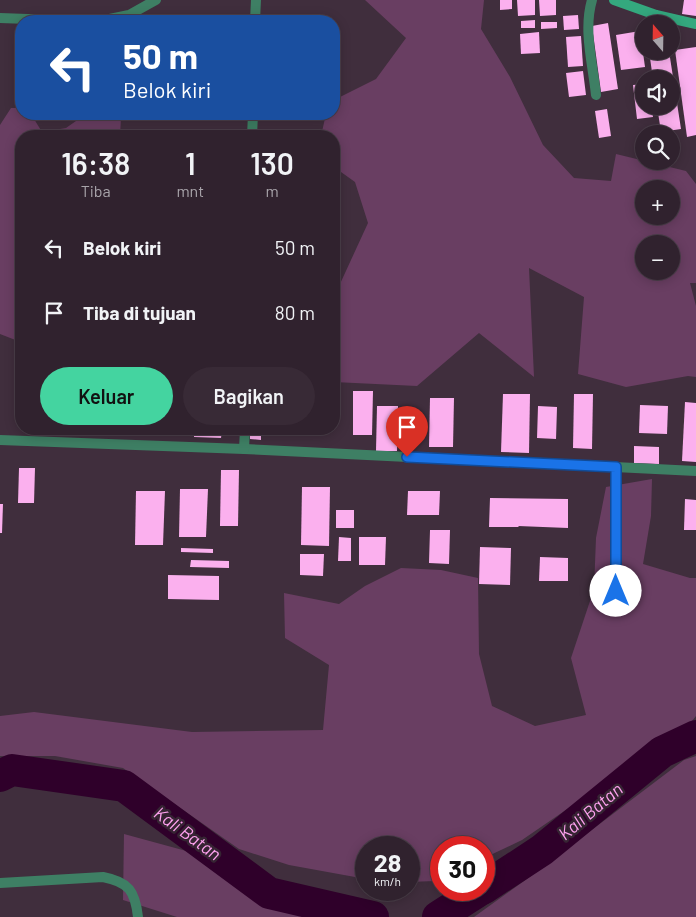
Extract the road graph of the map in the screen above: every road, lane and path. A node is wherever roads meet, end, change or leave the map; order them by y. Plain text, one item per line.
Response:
1 (156, 0) edge
2 (256, 0) edge
3 (592, 0) edge
4 (614, 0) edge
5 (129, 15) edge
6 (256, 15) edge
7 (0, 18) edge
8 (15, 19) edge
9 (696, 24) edge
10 (596, 95) dead end
11 (244, 435) edge
12 (0, 440) edge
13 (244, 449) junction
14 (616, 467) junction
15 (696, 471) edge
16 (616, 591) dead end
17 (0, 883) edge
18 (138, 917) edge

1 - 5 street
2 - 6 street
3 - 10 street
4 - 9 main road
7 - 8 street
11 - 13 street
12 - 13 street
13 - 14 street
14 - 15 street
14 - 16 street
17 - 18 street

